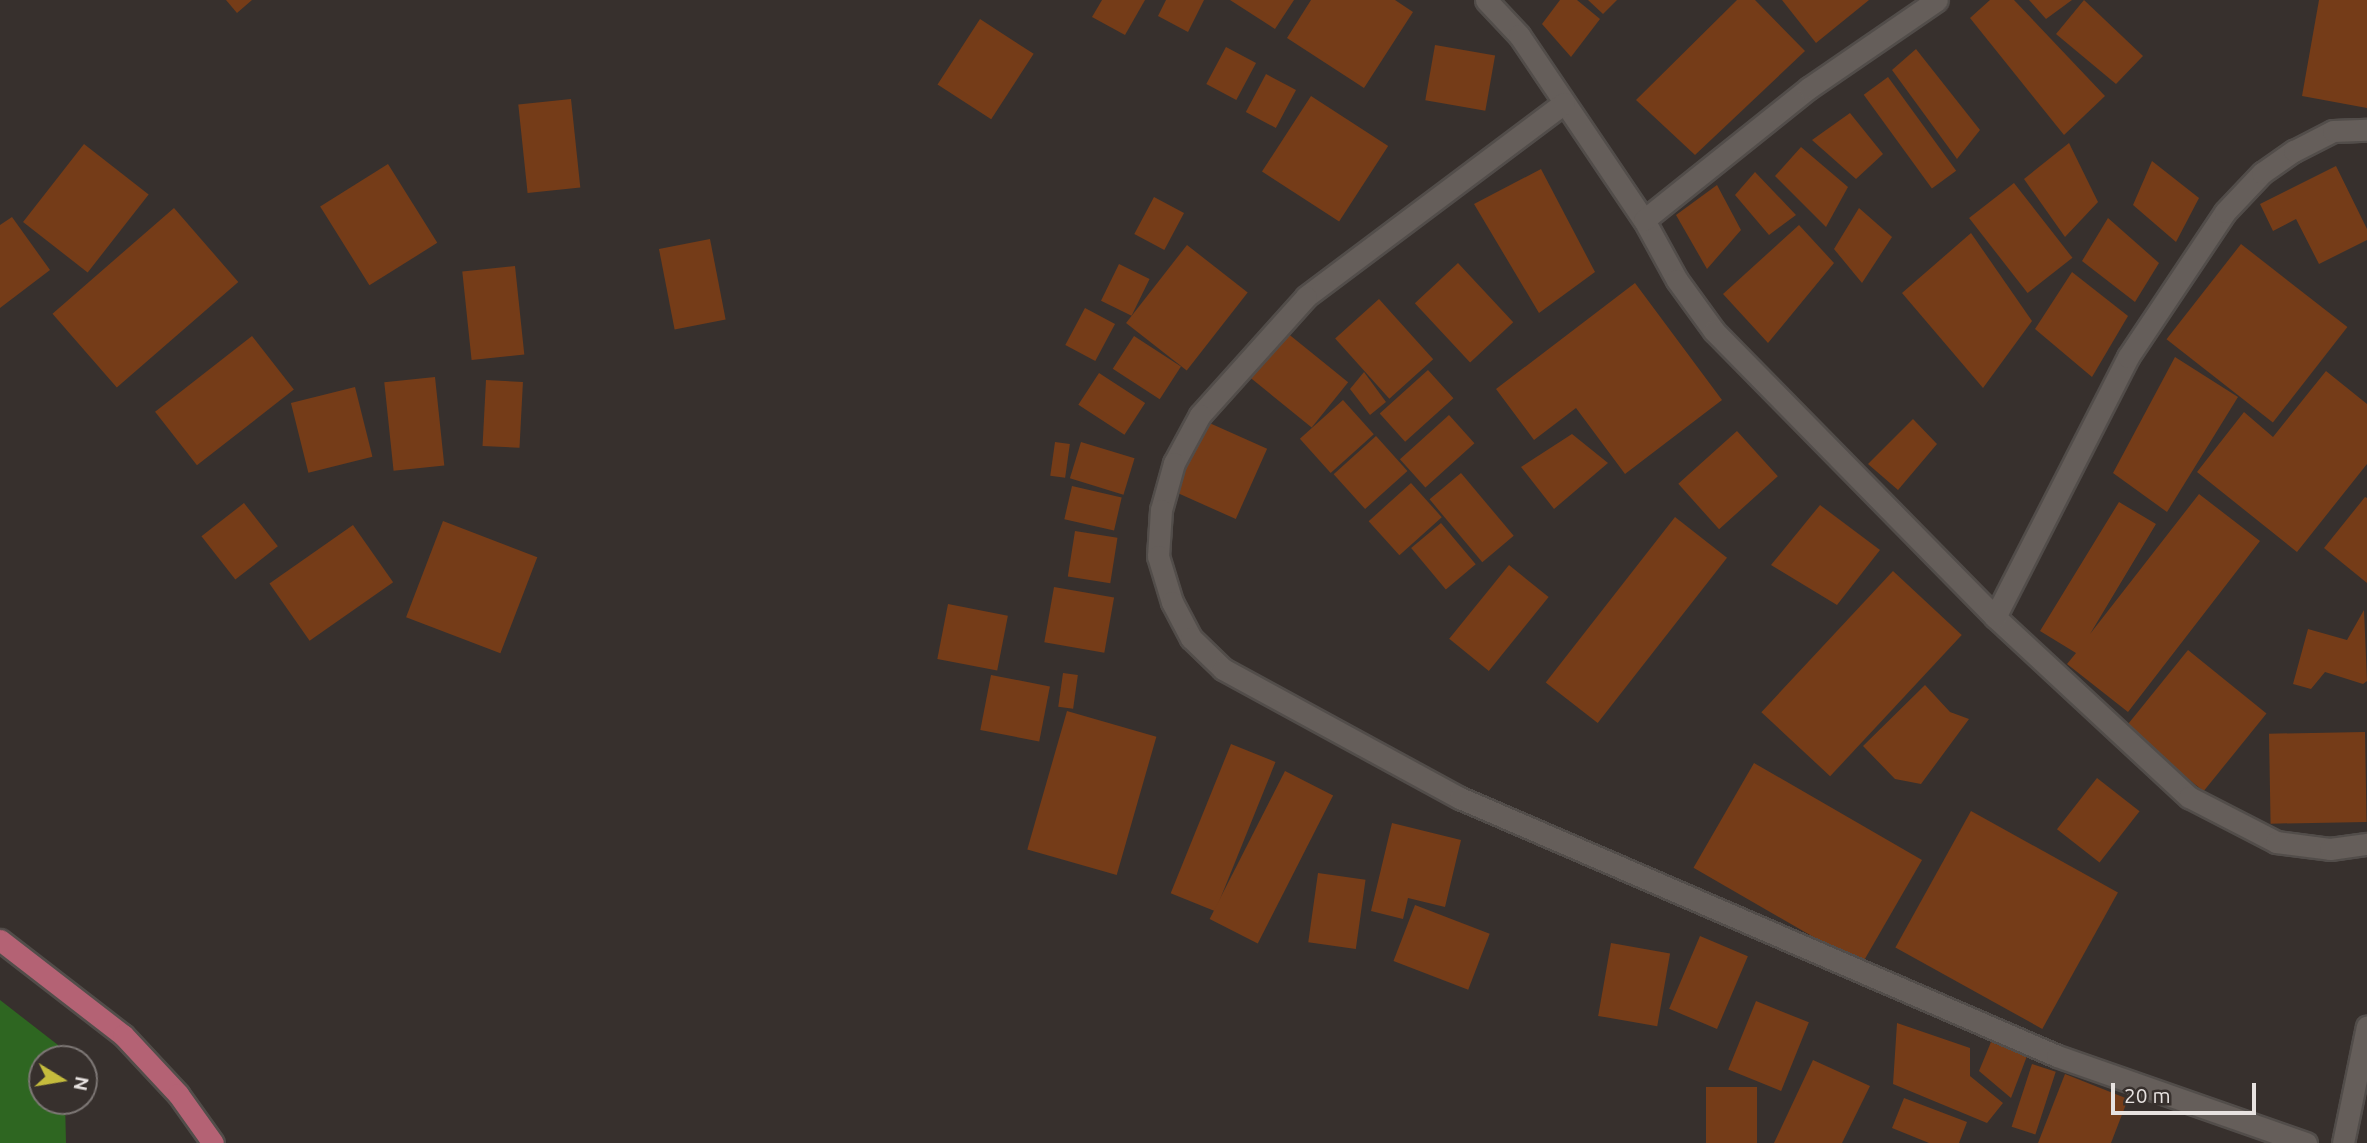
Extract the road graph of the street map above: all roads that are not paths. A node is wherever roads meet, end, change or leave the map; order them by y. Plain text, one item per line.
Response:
1 (1486, 0) edge
2 (1937, 0) edge
3 (1564, 103) junction
4 (2367, 130) edge
5 (1644, 220) junction
6 (1995, 618) junction
7 (2367, 844) edge
8 (0, 940) edge
9 (2367, 1026) edge
10 (213, 1143) edge
11 (2306, 1143) edge
12 (2343, 1143) edge

1 - 3 street
2 - 5 street
3 - 5 street
3 - 11 street
4 - 6 street
5 - 6 street
6 - 7 street
8 - 10 main road
9 - 12 street

